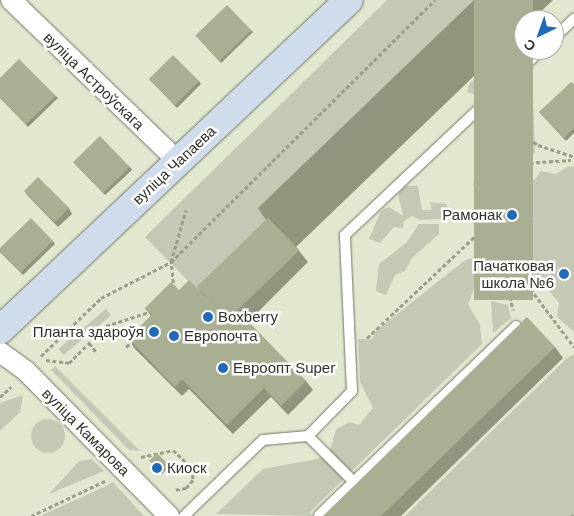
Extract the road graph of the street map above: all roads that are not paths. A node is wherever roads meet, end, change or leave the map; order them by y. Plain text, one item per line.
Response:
1 (11, 0) edge
2 (349, 0) edge
3 (574, 19) edge
4 (564, 28) edge
5 (530, 60) edge
6 (178, 161) junction
7 (516, 326) edge
8 (0, 330) edge
9 (0, 352) edge
10 (308, 436) junction
11 (353, 481) junction
12 (319, 515) edge
13 (169, 516) edge
14 (184, 516) edge

1 - 6 street, вуліца Астроўскага
2 - 6 main road, вуліца Чапаева
3 - 4 lane
5 - 10 lane
6 - 8 main road, вуліца Чапаева
7 - 11 lane
9 - 13 street, вуліца Камарова
10 - 11 lane
10 - 14 lane
11 - 12 lane

